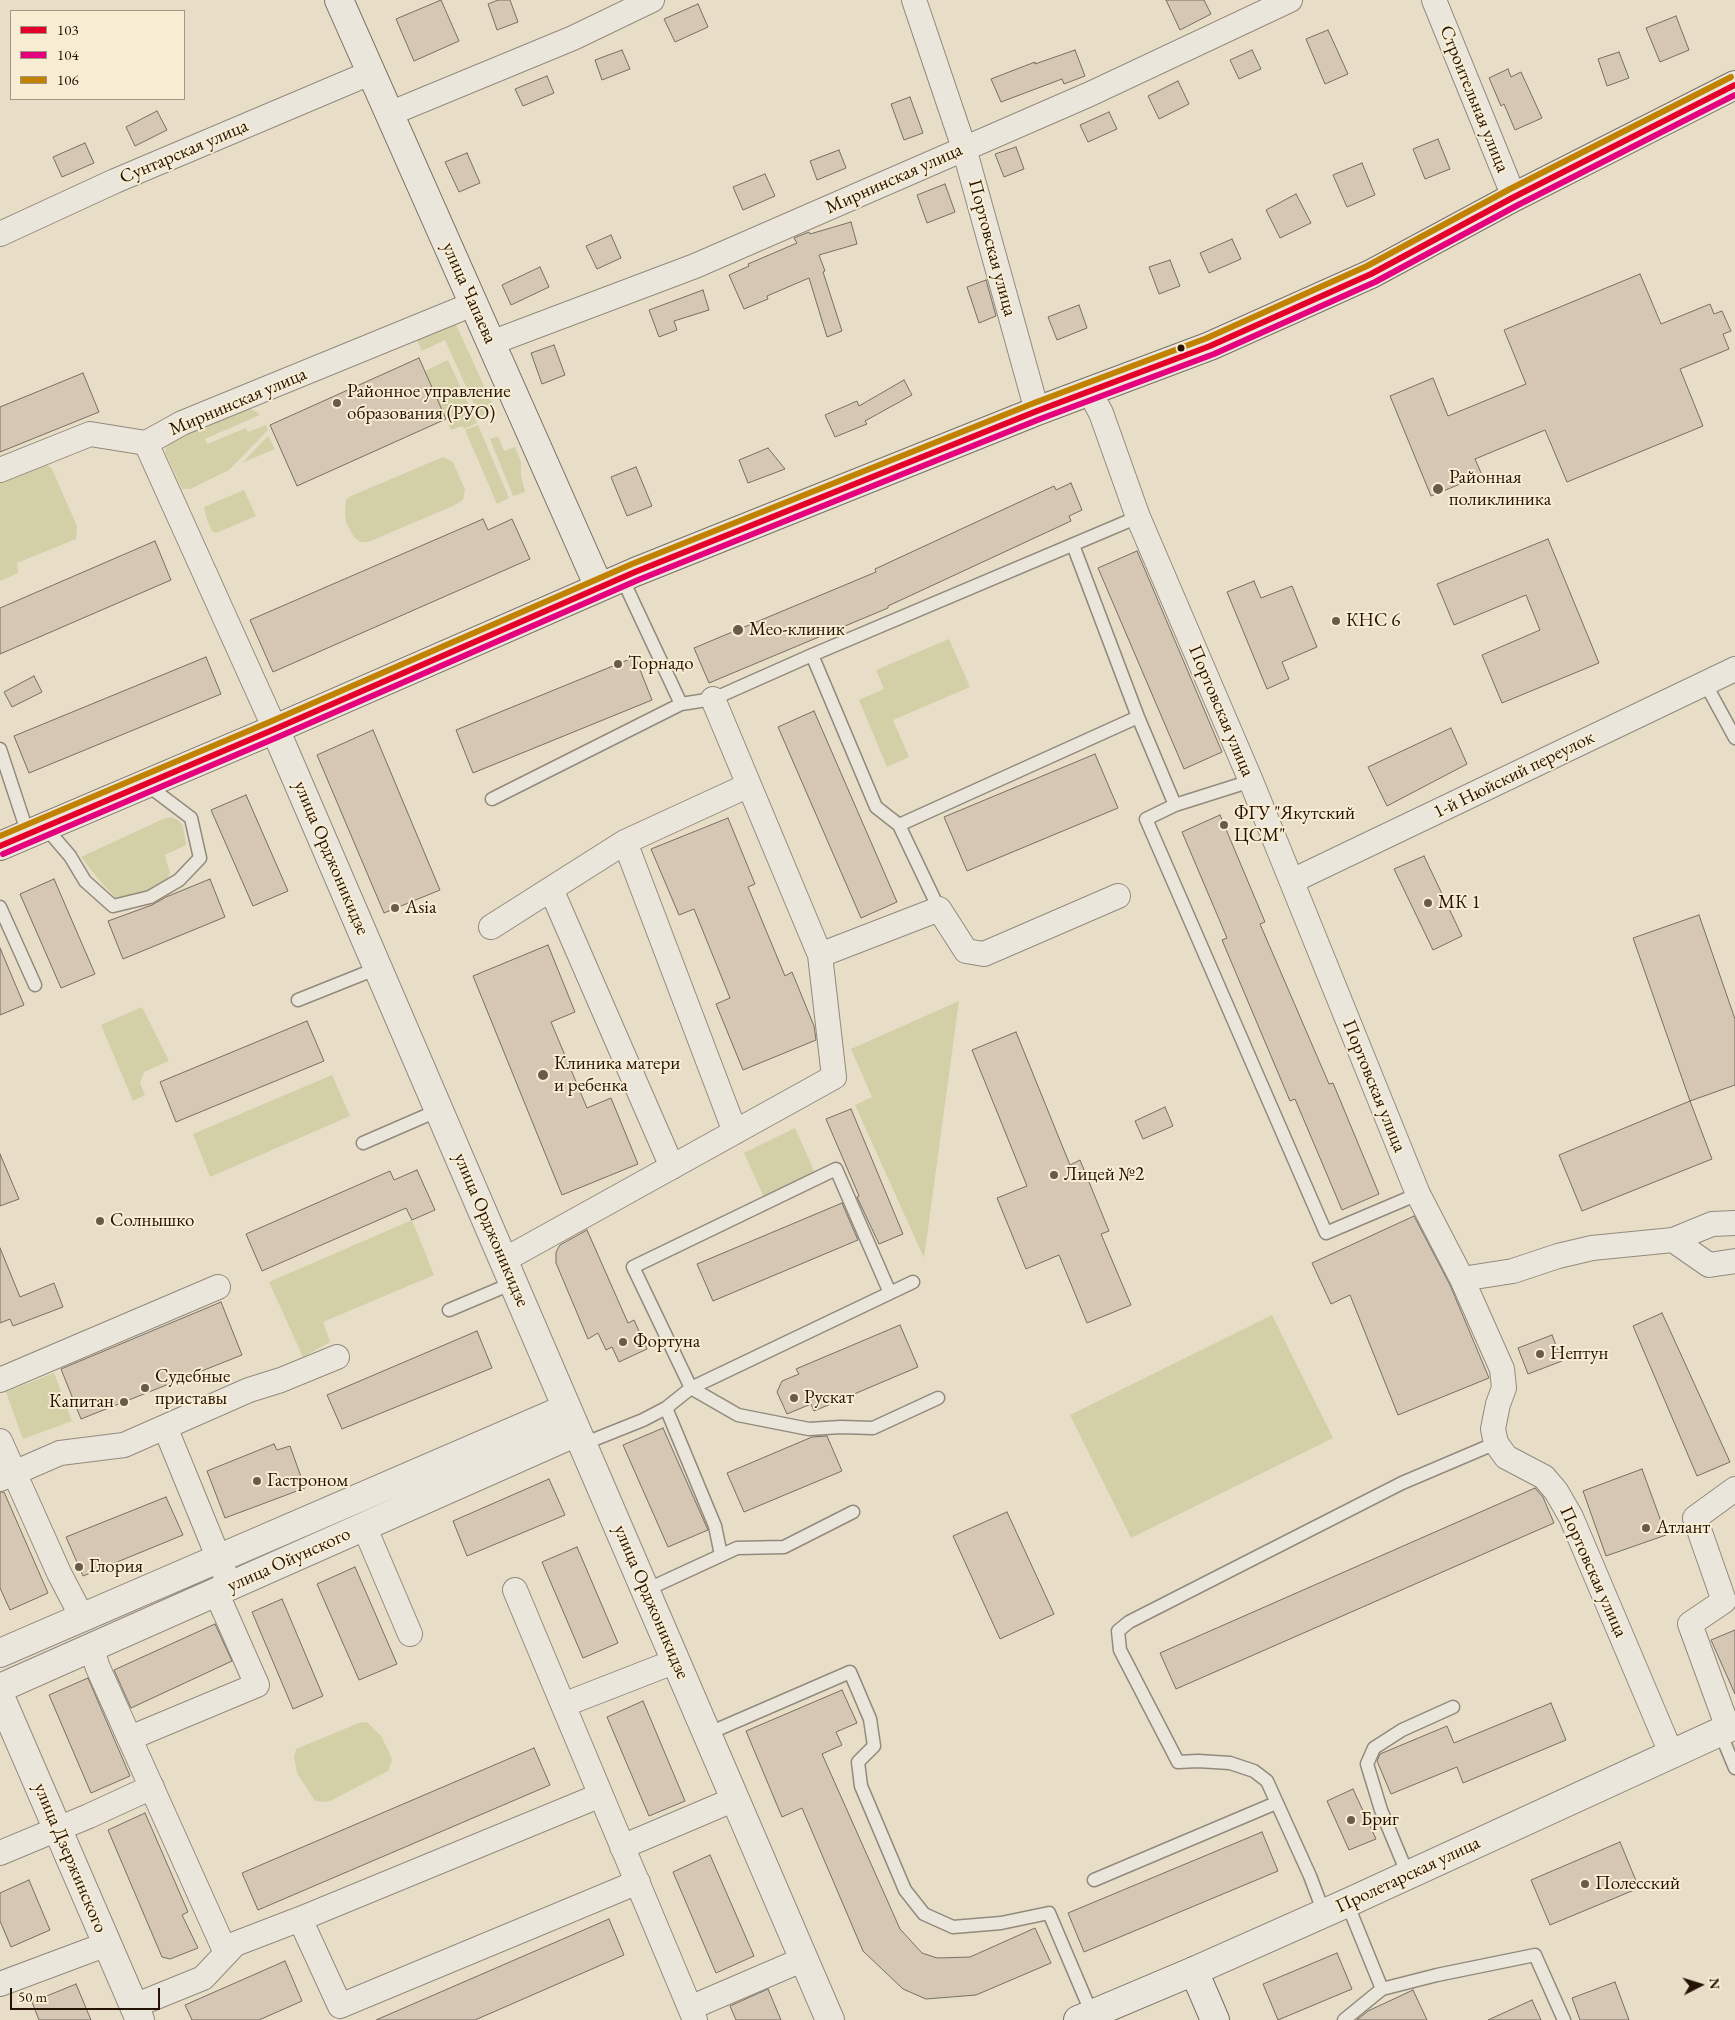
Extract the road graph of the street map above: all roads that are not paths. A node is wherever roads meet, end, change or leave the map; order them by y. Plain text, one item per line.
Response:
1 (339, 0) edge
2 (652, 0) edge
3 (914, 0) edge
4 (1290, 0) edge
5 (1434, 0) edge
6 (370, 72) junction
7 (1735, 86) edge
8 (389, 114) junction
9 (964, 148) junction
10 (1514, 197) junction
11 (0, 234) edge
12 (473, 304) junction
13 (491, 343) junction
14 (1089, 391) junction
15 (1037, 411) junction
16 (146, 443) junction
17 (0, 470) edge
18 (1138, 518) junction
19 (1073, 545) junction
20 (610, 582) junction
21 (812, 655) junction
22 (1735, 669) edge
23 (1705, 683) junction
24 (713, 699) junction
25 (681, 704) junction
26 (1138, 717) junction
27 (275, 729) junction
28 (1735, 738) edge
29 (0, 749) edge
30 (1251, 781) junction
31 (146, 784) junction
32 (749, 785) junction
33 (492, 799) dead end
34 (1175, 805) junction
35 (899, 825) junction
36 (37, 830) junction
37 (624, 842) junction
38 (0, 846) edge
39 (1292, 881) junction
40 (551, 889) junction
41 (1118, 896) dead end
42 (0, 907) edge
43 (938, 909) junction
44 (491, 927) dead end
45 (820, 955) junction
46 (378, 968) junction
47 (35, 985) dead end
48 (298, 1000) dead end
49 (439, 1110) junction
50 (735, 1132) junction
51 (363, 1143) dead end
52 (672, 1167) junction
53 (1418, 1194) junction
54 (1735, 1223) edge
55 (1673, 1240) junction
56 (1735, 1261) edge
57 (509, 1271) junction
58 (1462, 1279) junction
59 (913, 1282) dead end
60 (218, 1287) dead end
61 (890, 1293) junction
62 (448, 1310) dead end
63 (337, 1357) dead end
64 (0, 1380) edge
65 (691, 1388) junction
66 (938, 1398) dead end
67 (666, 1408) junction
68 (165, 1427) junction
69 (576, 1428) junction
70 (0, 1441) edge
71 (1496, 1443) junction
72 (7, 1476) edge
73 (1735, 1489) edge
74 (853, 1512) dead end
75 (364, 1526) junction
76 (721, 1555) junction
77 (218, 1559) junction
78 (223, 1589) junction
79 (515, 1590) dead end
80 (646, 1590) junction
81 (1730, 1599) edge
82 (82, 1617) junction
83 (410, 1634) dead end
84 (91, 1647) junction
85 (0, 1653) edge
86 (676, 1661) junction
87 (0, 1688) edge
88 (0, 1696) edge
89 (563, 1705) junction
90 (1453, 1707) dead end
91 (1728, 1728) edge
92 (707, 1734) junction
93 (130, 1738) junction
94 (1671, 1753) junction
95 (1735, 1768) edge
96 (152, 1787) junction
97 (601, 1795) junction
98 (735, 1799) junction
99 (1276, 1803) junction
100 (58, 1830) junction
101 (622, 1847) junction
102 (0, 1852) edge
103 (1408, 1875) junction
104 (1094, 1880) dead end
105 (638, 1882) junction
106 (1336, 1908) junction
107 (300, 1919) junction
108 (107, 1944) junction
109 (226, 1953) junction
110 (804, 1958) junction
111 (1194, 1971) junction
112 (0, 1984) edge
113 (1382, 1989) junction
114 (137, 2013) edge
115 (693, 2014) edge
116 (1085, 2017) edge
117 (830, 2020) edge
118 (1215, 2020) edge
119 (1344, 2020) edge
120 (1564, 2020) edge

1 - 6 street, улица Чапаева
2 - 8 street
3 - 9 street, Портовская улица
4 - 9 street, Мирнинская улица
5 - 10 street, Строительная улица
6 - 8 street, улица Чапаева
6 - 11 street, Сунтарская улица
7 - 10 street
8 - 12 street, улица Чапаева
9 - 13 street, Мирнинская улица
9 - 15 street, Портовская улица
10 - 14 street
12 - 13 street, улица Чапаева
12 - 16 street, Мирнинская улица
13 - 20 street, улица Чапаева
14 - 15 street
14 - 18 street, Портовская улица
15 - 20 street
16 - 17 street, Мирнинская улица
16 - 27 street, улица Орджоникидзе
18 - 19 lane
18 - 30 street, Портовская улица
19 - 21 lane
19 - 26 lane
20 - 25 lane
20 - 27 street
21 - 24 lane
21 - 35 lane
22 - 23 street, 1-й Нюйский переулок
23 - 28 lane
23 - 39 street, 1-й Нюйский переулок
24 - 25 lane
24 - 32 street
25 - 33 lane
26 - 34 lane
26 - 35 lane
27 - 31 street
27 - 46 street, улица Орджоникидзе
29 - 36 lane
30 - 34 lane
30 - 39 street, Портовская улица
31 - 36 street
31 - 36 lane
32 - 37 street
32 - 45 street
34 - 53 lane
35 - 43 lane
36 - 38 street
37 - 40 street
37 - 50 street
39 - 53 street, Портовская улица
40 - 44 street
40 - 52 street
41 - 43 street
42 - 47 lane
43 - 45 street
45 - 50 street
46 - 48 lane
46 - 49 street, улица Орджоникидзе
49 - 51 lane
49 - 57 street, улица Орджоникидзе
50 - 52 street
52 - 57 street
53 - 58 street, Портовская улица
54 - 55 street
55 - 56 street
55 - 58 street
57 - 62 lane
57 - 69 street, улица Орджоникидзе
58 - 71 street, Портовская улица
59 - 61 lane
60 - 64 street
61 - 65 lane
61 - 65 lane
63 - 68 street
65 - 66 lane
65 - 67 lane
67 - 69 lane
67 - 76 lane
68 - 72 street
68 - 77 street
69 - 75 street, улица Ойунского
69 - 77 street, улица Ойунского
69 - 80 street, улица Орджоникидзе
70 - 72 street
71 - 94 street, Портовская улица
71 - 99 lane
72 - 82 street
73 - 81 street
74 - 76 lane
75 - 78 street, улица Ойунского
75 - 83 street
76 - 80 lane
77 - 78 street
77 - 82 street, улица Ойунского
78 - 84 street, улица Ойунского
78 - 93 street
79 - 89 street
80 - 86 street, улица Орджоникидзе
81 - 91 street
82 - 85 street, улица Ойунского
84 - 87 street, улица Ойунского
84 - 93 street
86 - 89 street
86 - 92 street, улица Орджоникидзе
88 - 100 street, улица Дзержинского
89 - 97 street
90 - 103 lane
91 - 94 street, Пролетарская улица
91 - 95 lane
92 - 98 street, улица Орджоникидзе
92 - 116 lane
93 - 96 street
94 - 103 street, Пролетарская улица
96 - 100 street
96 - 109 street
97 - 101 street
97 - 107 street
98 - 101 street
98 - 110 street, улица Орджоникидзе
99 - 104 lane
99 - 106 lane
100 - 102 street
100 - 108 street, улица Дзержинского
101 - 105 street
103 - 106 street, Пролетарская улица
105 - 107 street
105 - 115 street
106 - 111 street, Пролетарская улица
106 - 113 lane
107 - 109 street
108 - 112 street
108 - 114 street, улица Дзержинского
109 - 114 street
110 - 115 street
110 - 117 street, улица Орджоникидзе
111 - 116 street, Пролетарская улица
111 - 118 street
113 - 119 lane
113 - 120 lane

